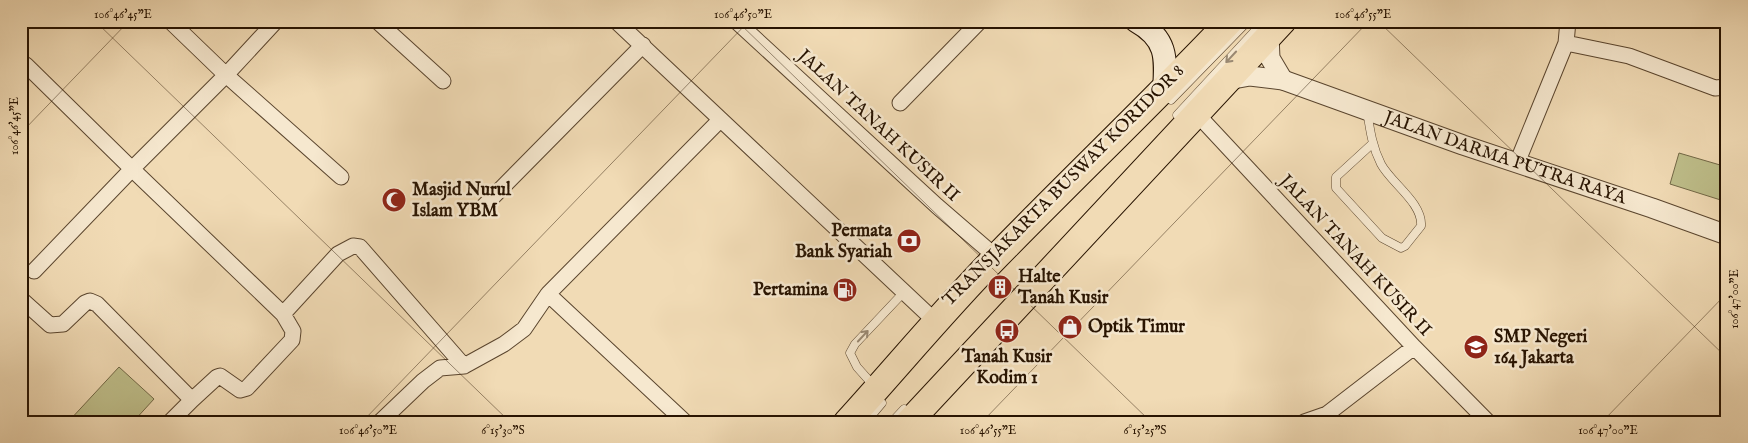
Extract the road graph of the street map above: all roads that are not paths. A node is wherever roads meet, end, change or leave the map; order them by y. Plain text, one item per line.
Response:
1 (170, 21) edge
2 (276, 21) edge
3 (376, 21) edge
4 (616, 21) edge
5 (736, 21) edge
6 (980, 21) edge
7 (1136, 21) edge
8 (1230, 21) edge
9 (1568, 21) edge
10 (1266, 25) edge
11 (1566, 43) junction
12 (642, 45) junction
13 (26, 65) dead end
14 (226, 75) junction
15 (1228, 80) junction
16 (1283, 80) junction
17 (443, 81) dead end
18 (1727, 87) edge
19 (1164, 99) junction
20 (900, 103) dead end
21 (1367, 109) junction
22 (1196, 113) junction
23 (720, 120) junction
24 (1171, 122) dead end
25 (1372, 144) junction
26 (1517, 163) junction
27 (132, 169) junction
28 (341, 177) dead end
29 (482, 208) dead end
30 (1727, 235) edge
31 (996, 257) junction
32 (34, 271) dead end
33 (904, 292) junction
34 (548, 294) junction
35 (21, 299) edge
36 (283, 314) junction
37 (936, 322) junction
38 (1414, 347) junction
39 (464, 366) junction
40 (881, 394) junction
41 (192, 400) junction
42 (911, 411) edge
43 (170, 422) edge
44 (380, 422) edge
45 (685, 422) edge
46 (847, 422) edge
47 (866, 422) edge
48 (892, 422) edge
49 (1304, 422) edge
50 (1488, 422) edge

1 - 14 street
2 - 14 street
3 - 17 street
4 - 12 street
5 - 31 street, JALAN TANAH KUSIR II
6 - 20 street
7 - 19 main road
8 - 19 highway
9 - 11 street
10 - 15 highway
10 - 16 street
10 - 19 lane, TRANSJAKARTA BUSWAY KORIDOR 8
10 -> 24 lane, TRANSJAKARTA BUSWAY KORIDOR 8
11 - 18 street
11 - 26 street
12 - 23 street
12 - 29 street
13 - 27 street
14 - 27 street
14 - 28 street
15 - 16 street, JALAN DARMA PUTRA RAYA
15 - 22 highway
16 - 21 street, JALAN DARMA PUTRA RAYA
19 - 31 highway
21 - 25 lane
21 - 26 street, JALAN DARMA PUTRA RAYA
22 - 38 street, JALAN TANAH KUSIR II
22 - 42 highway
23 - 33 street
23 - 34 street
25 - 25 lane
26 - 30 street, JALAN DARMA PUTRA RAYA
27 - 32 street
27 - 36 street
31 - 37 highway
33 - 37 street
40 -> 33 lane
34 - 39 street
34 - 45 street
35 - 41 street
36 - 39 street
36 - 41 street
37 - 40 highway
38 - 49 street
38 - 50 street, JALAN TANAH KUSIR II
39 - 44 street
40 - 46 highway
40 - 47 lane
41 - 43 street
42 - 48 lane

